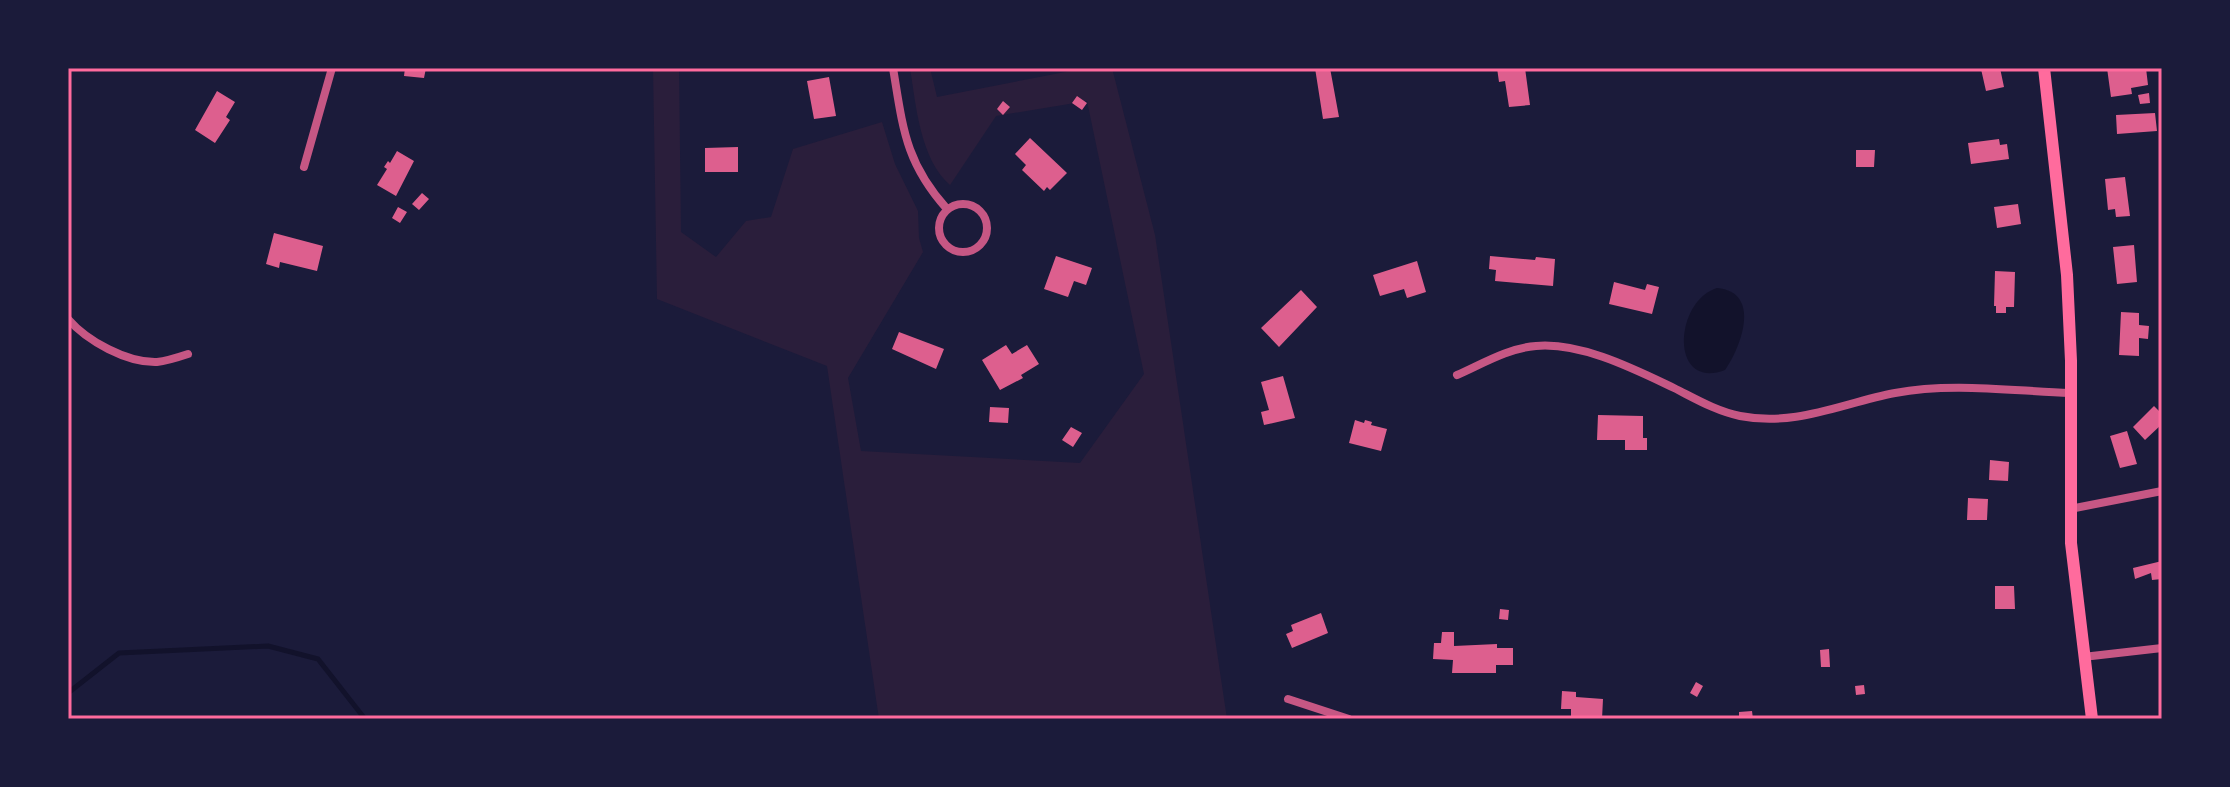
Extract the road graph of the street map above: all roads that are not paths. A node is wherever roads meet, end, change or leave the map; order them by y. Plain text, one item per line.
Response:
1 (332, 68) edge
2 (893, 68) edge
3 (2044, 68) edge
4 (304, 167) dead end
5 (947, 209) junction
6 (68, 319) edge
7 (188, 354) dead end
8 (1457, 375) dead end
9 (2070, 393) junction
10 (2162, 491) edge
11 (2070, 509) junction
12 (2162, 648) edge
13 (2083, 657) junction
14 (1288, 699) dead end
15 (1349, 719) edge
16 (2092, 719) edge

1 - 4 street
2 - 5 street
3 - 9 main road
5 - 5 street
6 - 7 street
8 - 9 street
9 - 11 main road
10 - 11 street
11 - 13 main road
12 - 13 street
13 - 16 main road
14 - 15 street

